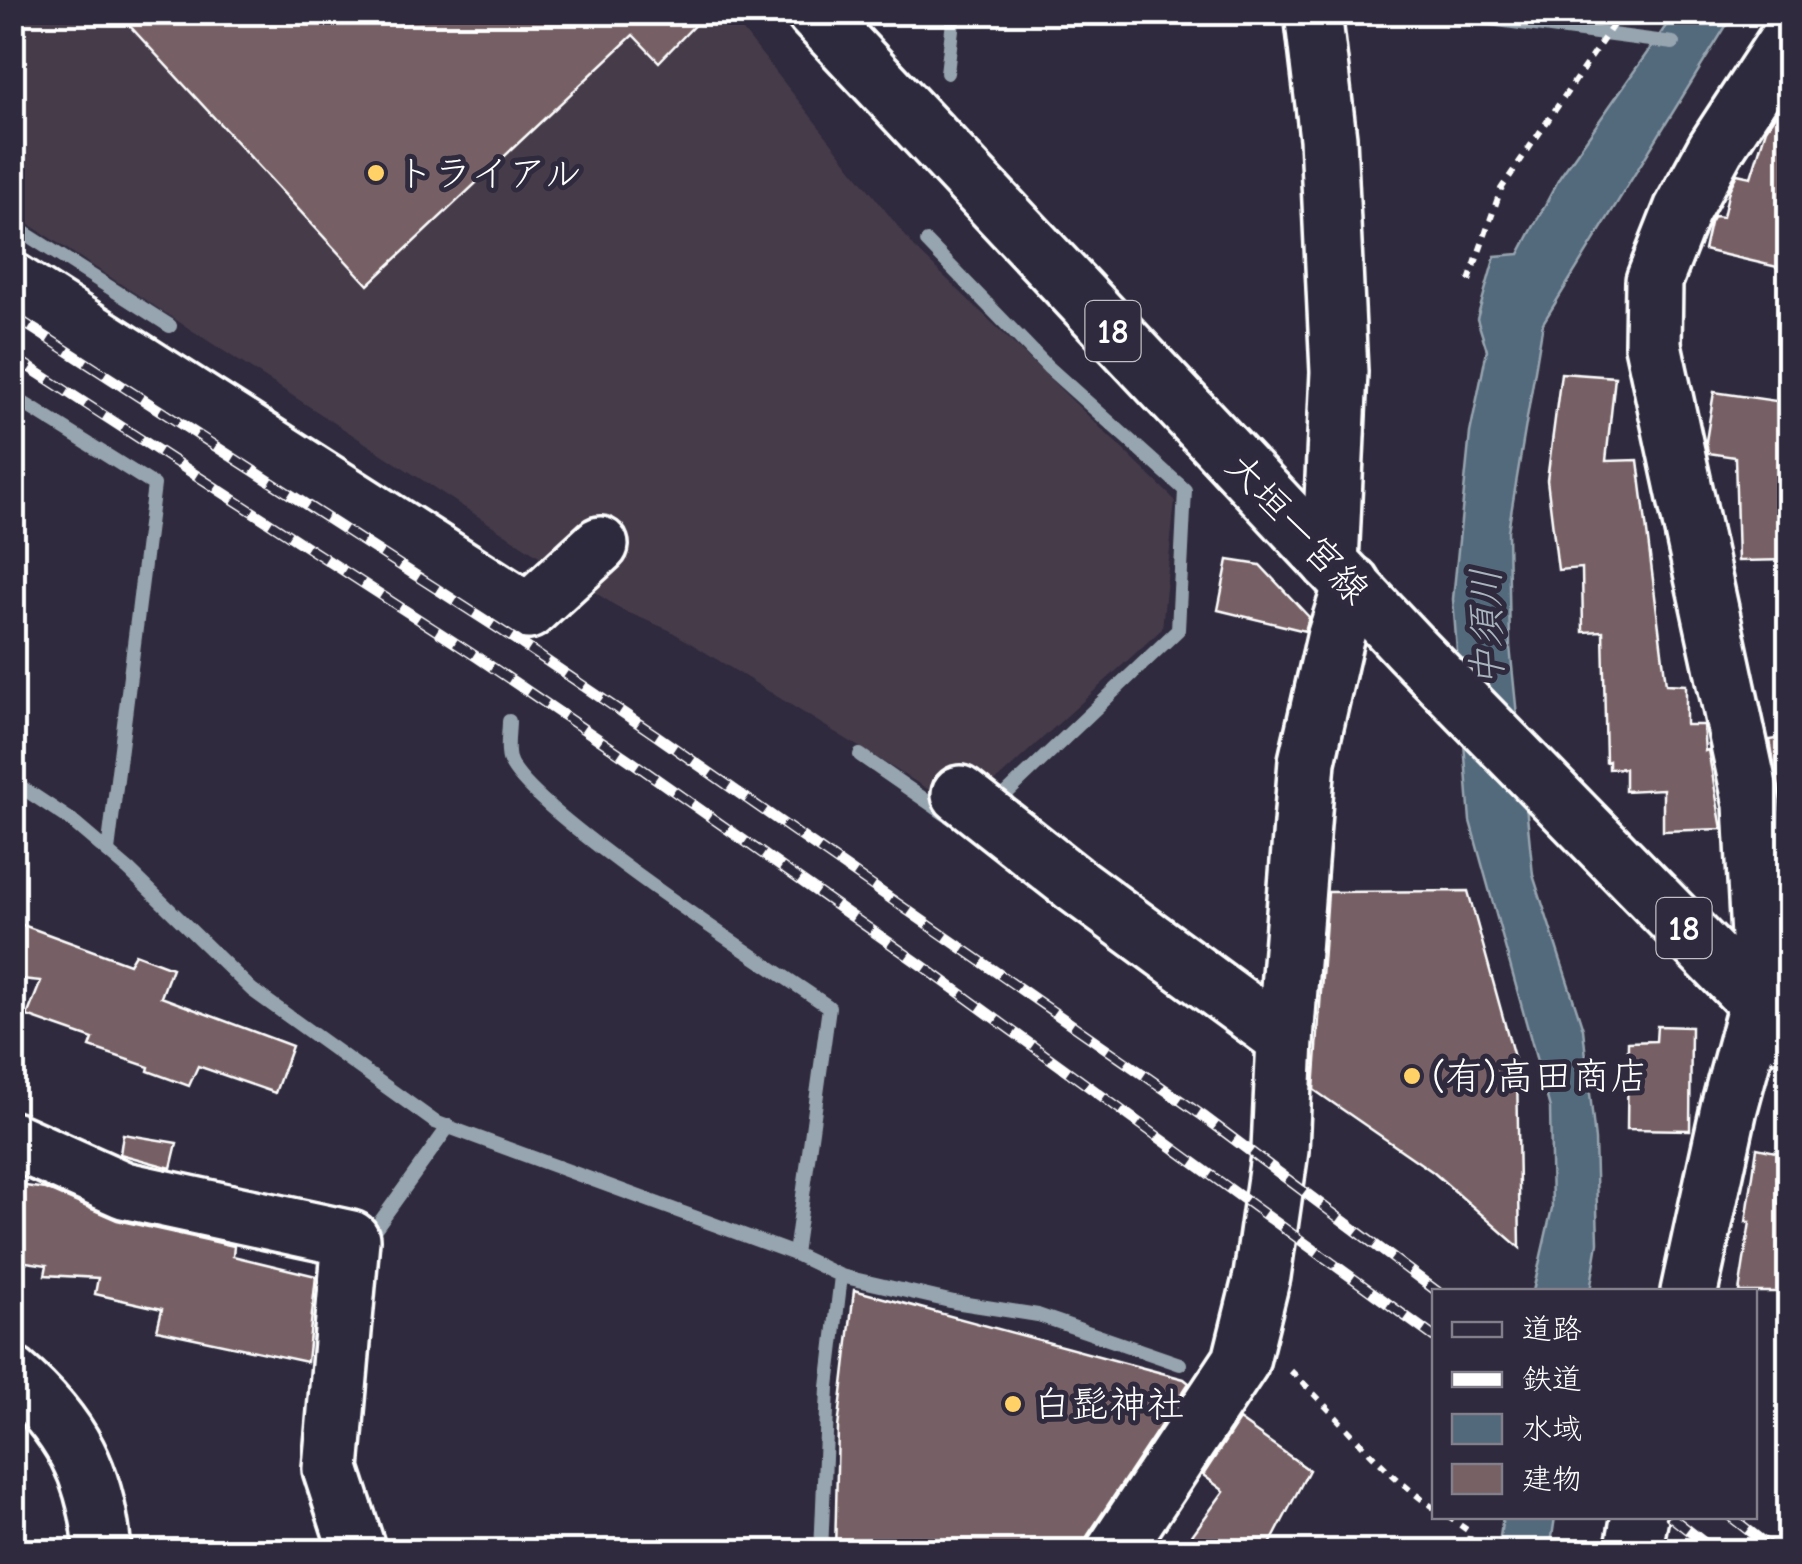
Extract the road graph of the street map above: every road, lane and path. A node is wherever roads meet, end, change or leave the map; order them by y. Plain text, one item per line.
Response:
1 (814, 12) edge
2 (1313, 12) edge
3 (1622, 12) edge
4 (1790, 35) edge
5 (12, 280) edge
6 (1468, 281) dead end
7 (600, 545) dead end
8 (1341, 573) junction
9 (960, 794) dead end
10 (1774, 1020) edge
11 (1285, 1039) junction
12 (12, 1140) edge
13 (1690, 1289) edge
14 (1248, 1334) junction
15 (12, 1375) edge
16 (1432, 1507) edge
17 (1451, 1519) edge
18 (1640, 1519) edge
19 (102, 1552) edge
20 (358, 1552) edge
21 (1114, 1552) edge
22 (1468, 1552) edge
23 (1634, 1552) edge

1 - 8 street, 大垣一宮線 / 18
2 - 8 street
3 - 6 path
4 - 10 street
5 - 7 street
8 - 10 street, 大垣一宮線 / 18
8 - 11 street
9 - 11 street
10 - 13 street
11 - 14 street
12 - 20 street
14 - 16 path
14 - 21 street
15 - 19 street
17 - 22 path
18 - 23 street

